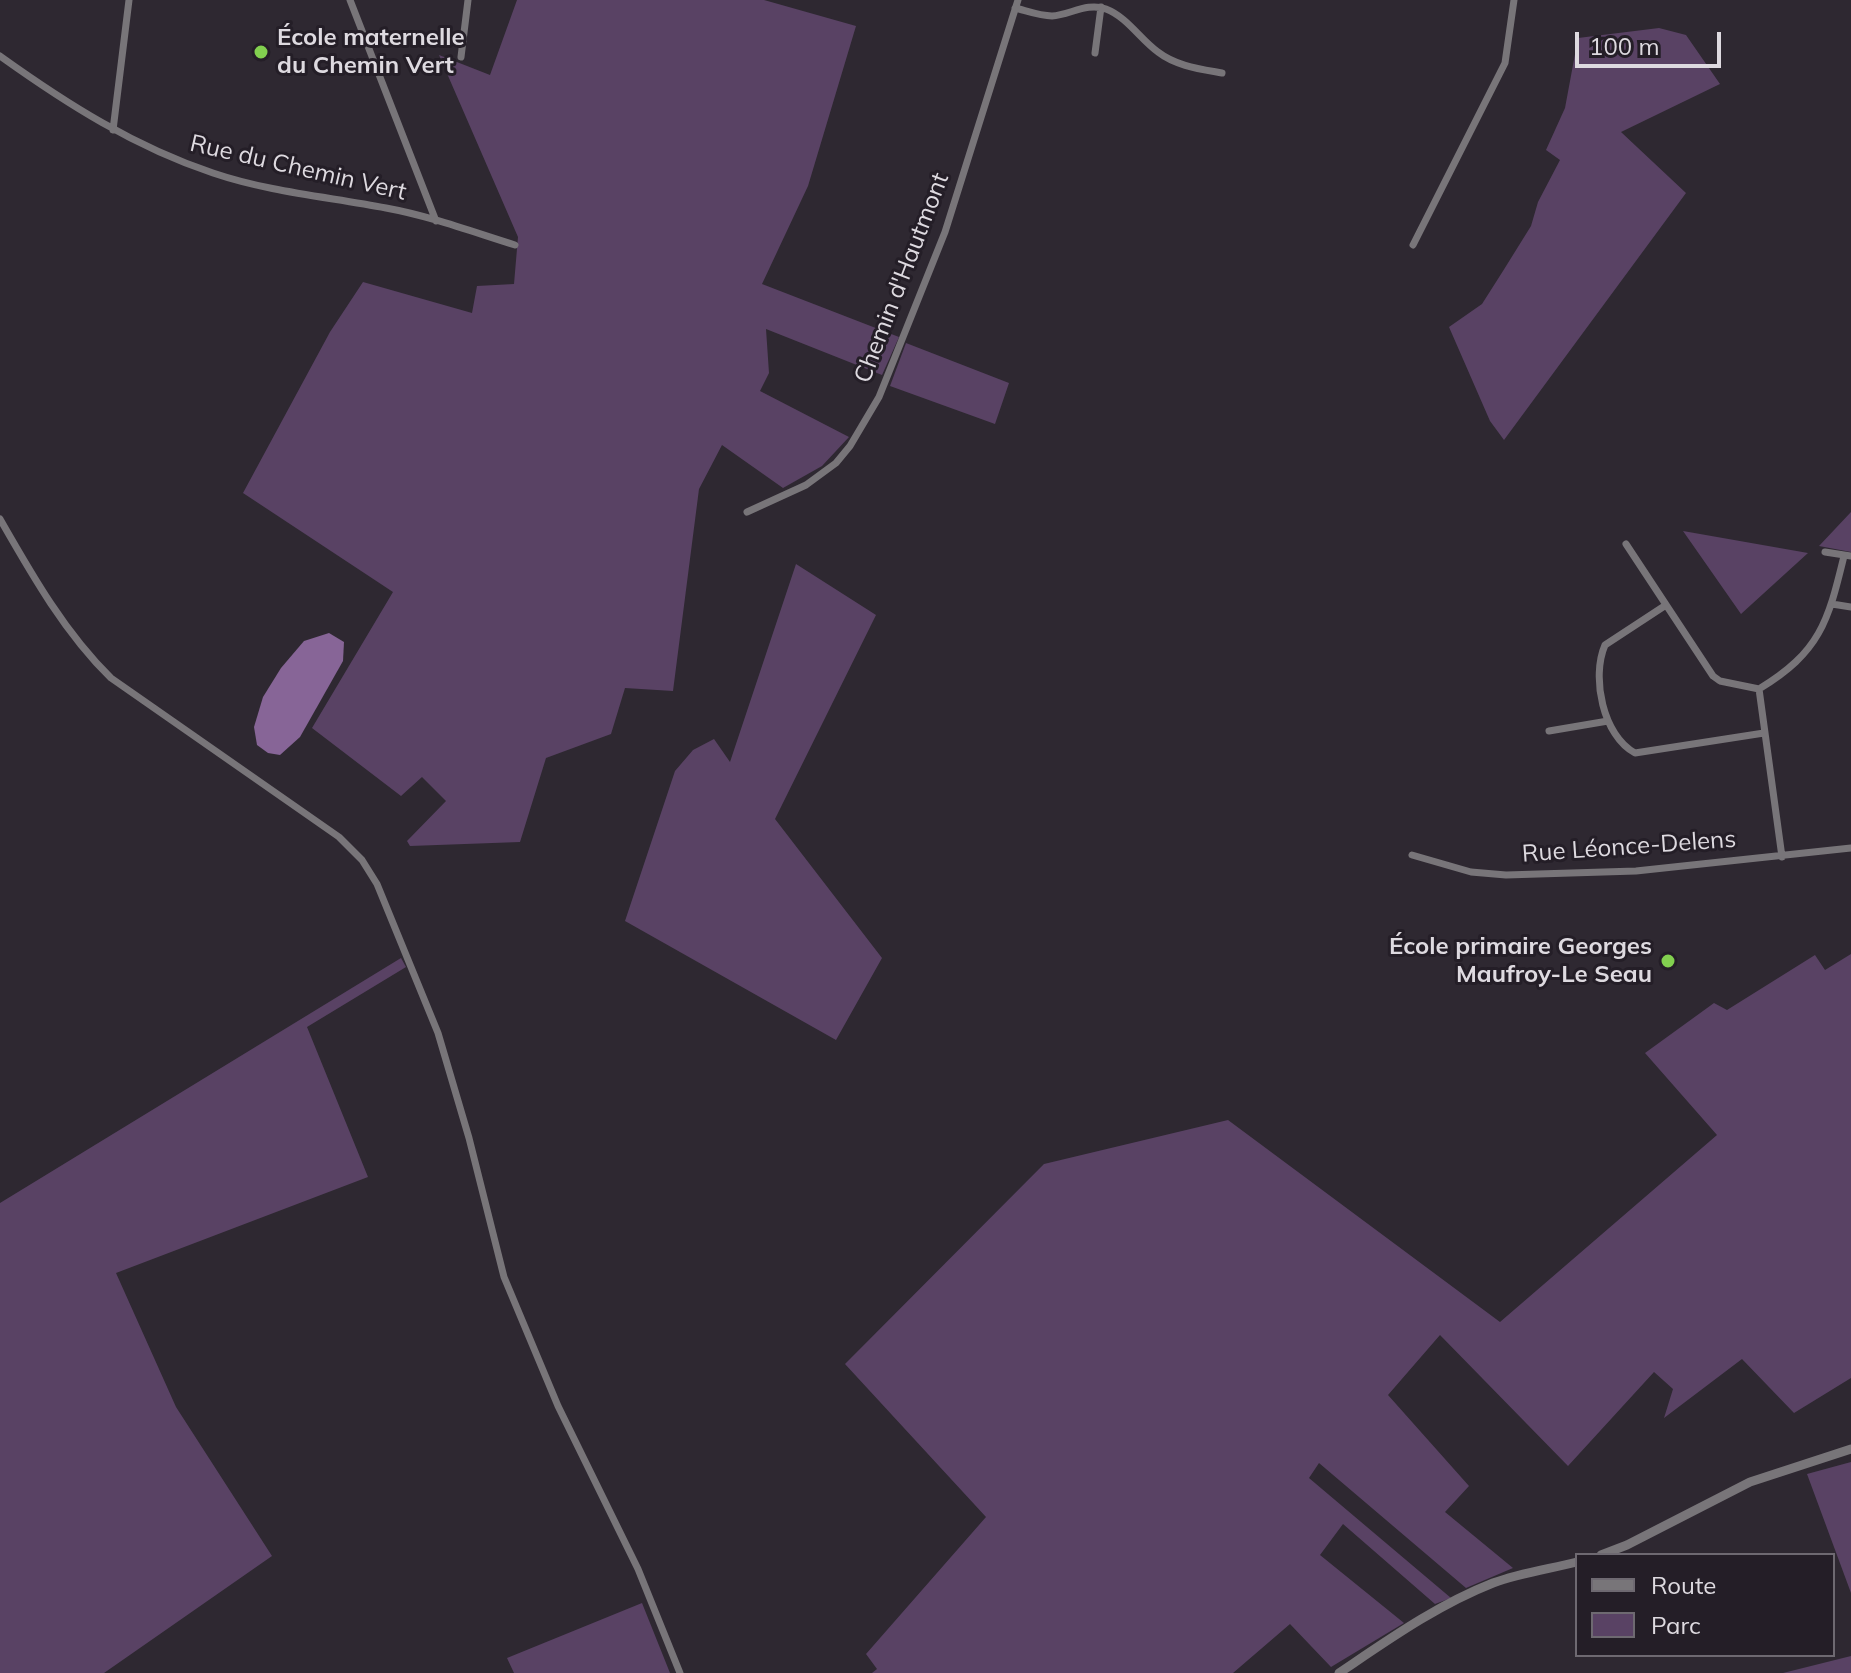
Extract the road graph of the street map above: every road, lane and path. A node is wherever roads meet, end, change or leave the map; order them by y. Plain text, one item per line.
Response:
1 (129, 0) edge
2 (350, 0) edge
3 (468, 0) edge
4 (1514, 0) edge
5 (1017, 4) edge
6 (1101, 7) junction
7 (1095, 53) dead end
8 (0, 56) edge
9 (461, 57) dead end
10 (1222, 73) dead end
11 (113, 130) junction
12 (436, 221) junction
13 (515, 245) dead end
14 (1413, 245) dead end
15 (747, 512) dead end
16 (0, 519) edge
17 (1626, 544) dead end
18 (1825, 552) dead end
19 (1847, 556) edge
20 (1832, 604) junction
21 (1666, 605) junction
22 (1851, 607) edge
23 (1759, 689) junction
24 (1608, 721) junction
25 (1549, 731) dead end
26 (1764, 733) junction
27 (1851, 848) edge
28 (1412, 855) dead end
29 (1782, 857) junction
30 (1851, 1449) edge
31 (1606, 1553) edge
32 (1575, 1563) edge
33 (680, 1673) edge
34 (1339, 1673) edge

1 - 11 street
2 - 12 street
3 - 9 street
4 - 14 street
5 - 6 street
5 - 15 street, Chemin d'Hautmont
6 - 7 street
6 - 10 street
8 - 11 street, Rue du Chemin Vert
11 - 12 street, Rue du Chemin Vert
12 - 13 street, Rue du Chemin Vert
16 - 33 street
17 - 21 street
18 - 19 street
19 - 20 street
20 - 22 street
20 - 23 street
21 - 23 street
21 - 24 street
23 - 26 street
24 - 25 street
24 - 26 street
26 - 29 street
27 - 29 street, Rue Léonce-Delens
28 - 29 street, Rue Léonce-Delens
30 - 31 street
32 - 34 street

